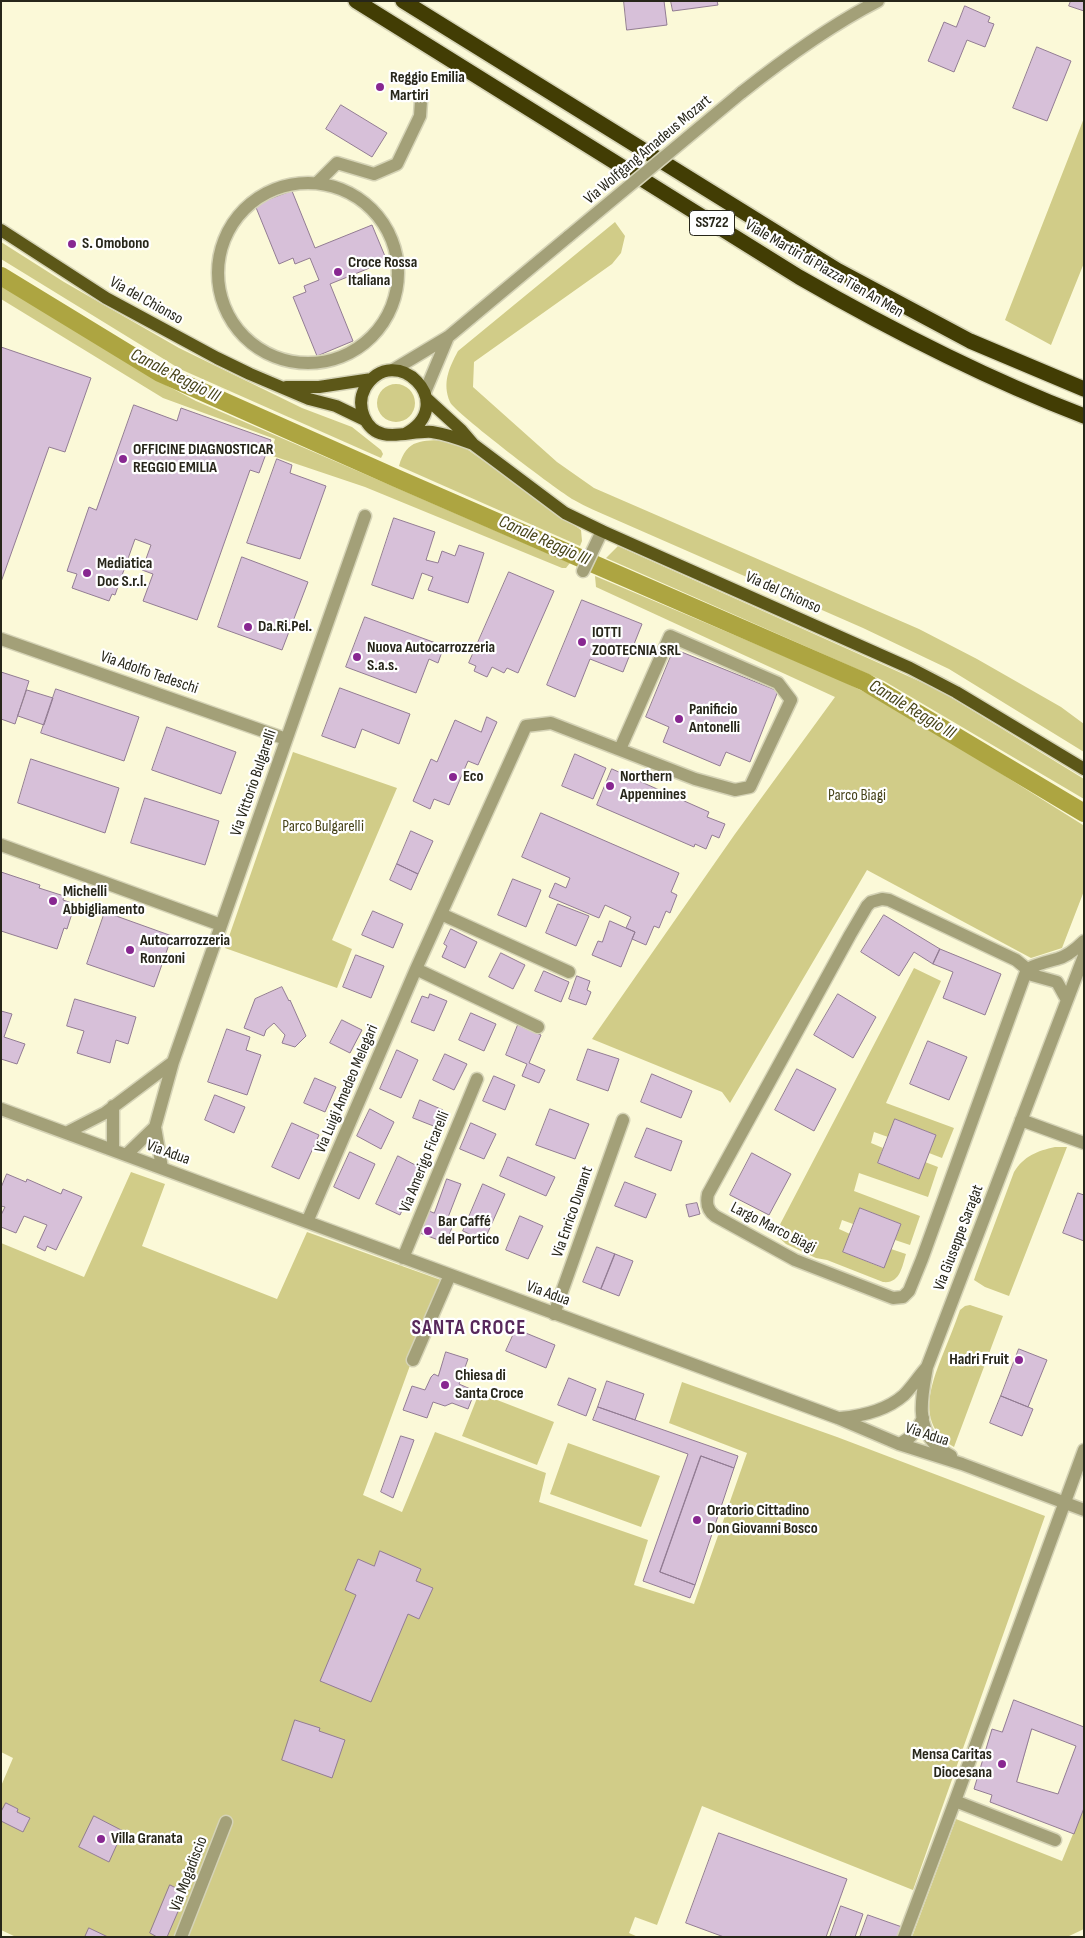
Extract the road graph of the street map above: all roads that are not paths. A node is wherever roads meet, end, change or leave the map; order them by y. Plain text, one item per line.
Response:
1 (356, 1) edge
2 (404, 1) edge
3 (878, 1) edge
4 (421, 101) dead end
5 (317, 183) junction
6 (1, 230) edge
7 (448, 337) junction
8 (393, 370) junction
9 (372, 379) junction
10 (283, 387) junction
11 (1084, 389) edge
12 (426, 395) junction
13 (1084, 416) edge
14 (365, 420) junction
15 (406, 434) junction
16 (473, 444) junction
17 (365, 516) dead end
18 (602, 531) junction
19 (583, 571) dead end
20 (1, 639) edge
21 (286, 739) junction
22 (620, 749) junction
23 (1084, 769) edge
24 (1, 845) edge
25 (441, 914) junction
26 (221, 925) junction
27 (1084, 941) edge
28 (1084, 956) edge
29 (416, 969) junction
30 (1027, 970) junction
31 (569, 972) dead end
32 (1067, 1000) junction
33 (538, 1027) dead end
34 (173, 1062) junction
35 (477, 1079) dead end
36 (113, 1106) junction
37 (1, 1108) edge
38 (623, 1120) dead end
39 (1021, 1120) junction
40 (155, 1127) junction
41 (66, 1133) junction
42 (1084, 1143) edge
43 (113, 1150) junction
44 (126, 1155) junction
45 (162, 1168) junction
46 (307, 1222) junction
47 (403, 1258) junction
48 (450, 1276) junction
49 (554, 1314) junction
50 (413, 1360) dead end
51 (927, 1367) junction
52 (880, 1409) junction
53 (838, 1418) junction
54 (922, 1418) junction
55 (877, 1435) junction
56 (900, 1444) junction
57 (1084, 1450) edge
58 (962, 1464) junction
59 (1064, 1502) junction
60 (1084, 1510) edge
61 (955, 1801) junction
62 (226, 1822) dead end
63 (1055, 1840) dead end
64 (181, 1937) edge
65 (904, 1937) edge

1 - 13 highway, Viale Martiri di Piazza Tien An Men / SS722
2 - 11 highway, Viale Martiri di Piazza Tien An Men / SS722
3 - 7 street, Via Wolfgang Amadeus Mozart, bridge
4 - 5 street
5 - 5 street
6 - 10 main road, Via del Chionso
7 - 8 street, Via Wolfgang Amadeus Mozart
7 - 12 street, Via Wolfgang Amadeus Mozart
8 - 9 main road, Via del Chionso
8 - 12 main road, Via del Chionso
9 - 10 main road, Via del Chionso
9 - 14 main road
10 - 14 main road, Via del Chionso
12 - 15 main road
12 - 16 main road, Via del Chionso
14 - 15 main road, Via del Chionso
15 - 16 main road, Via del Chionso
16 - 18 main road, Via del Chionso
17 - 21 street, Via Vittorio Bulgarelli
18 - 19 street
18 - 23 main road, Via del Chionso
20 - 21 street, Via Adolfo Tedeschi
21 - 26 street, Via Vittorio Bulgarelli
22 - 22 street
22 - 25 street, Via Luigi Amedeo Melegari
24 - 26 street
25 - 29 street, Via Luigi Amedeo Melegari
25 - 31 street
26 - 34 street, Via Vittorio Bulgarelli
27 - 30 street
28 - 32 street, Via Giuseppe Saragat
29 - 33 street
29 - 46 street, Via Luigi Amedeo Melegari
30 - 30 street, Largo Marco Biagi
30 - 32 street, Largo Marco Biagi
32 - 39 street, Via Giuseppe Saragat
34 - 36 street
34 - 40 street, Via Vittorio Bulgarelli
35 - 47 street, Via Amerigo Ficarelli
36 - 41 street
36 - 43 street
37 - 41 street, Via Adua
38 - 49 street, Via Enrico Dunant
39 - 42 street
39 - 51 street, Via Giuseppe Saragat
40 - 44 street
40 - 45 street, Via Vittorio Bulgarelli
41 - 43 street, Via Adua
43 - 44 street, Via Adua
44 - 45 street, Via Adua
45 - 46 street, Via Adua
46 - 47 street, Via Adua
47 - 48 street, Via Adua
48 - 49 street, Via Adua
48 - 50 street
49 - 53 street, Via Adua
51 - 52 street, Via Giuseppe Saragat
51 - 54 street, Via Giuseppe Saragat
52 - 53 street, Via Giuseppe Saragat
52 - 55 street
53 - 55 street, Via Adua
54 - 56 street, Via Giuseppe Saragat
54 - 58 street, Via Giuseppe Saragat
55 - 56 street, Via Adua
56 - 58 street, Via Adua
57 - 59 street
58 - 59 street, Via Adua
59 - 60 street, Via Adua
59 - 61 street
61 - 63 street
61 - 65 street
62 - 64 street, Via Mogadiscio

